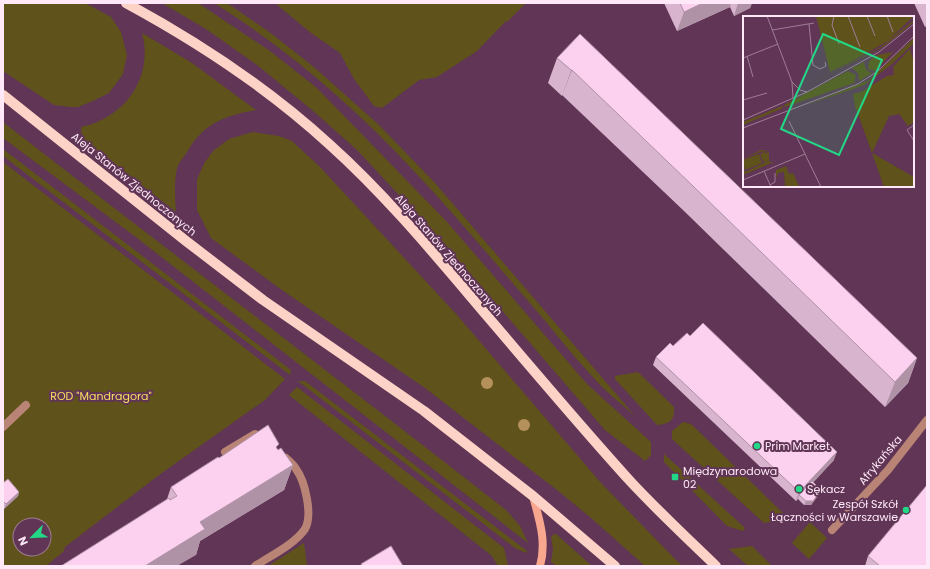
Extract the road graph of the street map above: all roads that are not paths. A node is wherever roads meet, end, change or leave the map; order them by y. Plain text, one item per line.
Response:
1 (126, 3) edge
2 (3, 95) edge
3 (26, 405) dead end
4 (927, 420) edge
5 (3, 427) edge
6 (268, 442) edge
7 (279, 451) edge
8 (225, 452) edge
9 (533, 496) junction
10 (832, 530) dead end
11 (255, 566) edge
12 (540, 566) edge
13 (615, 566) edge
14 (716, 566) edge

1 - 14 main road, Aleja Stanów Zjednoczonych
2 - 9 main road, Aleja Stanów Zjednoczonych
3 - 5 street
4 - 10 street, Afrykańska
6 - 8 street
7 - 11 street
9 - 12 street
9 - 13 main road, Aleja Stanów Zjednoczonych

